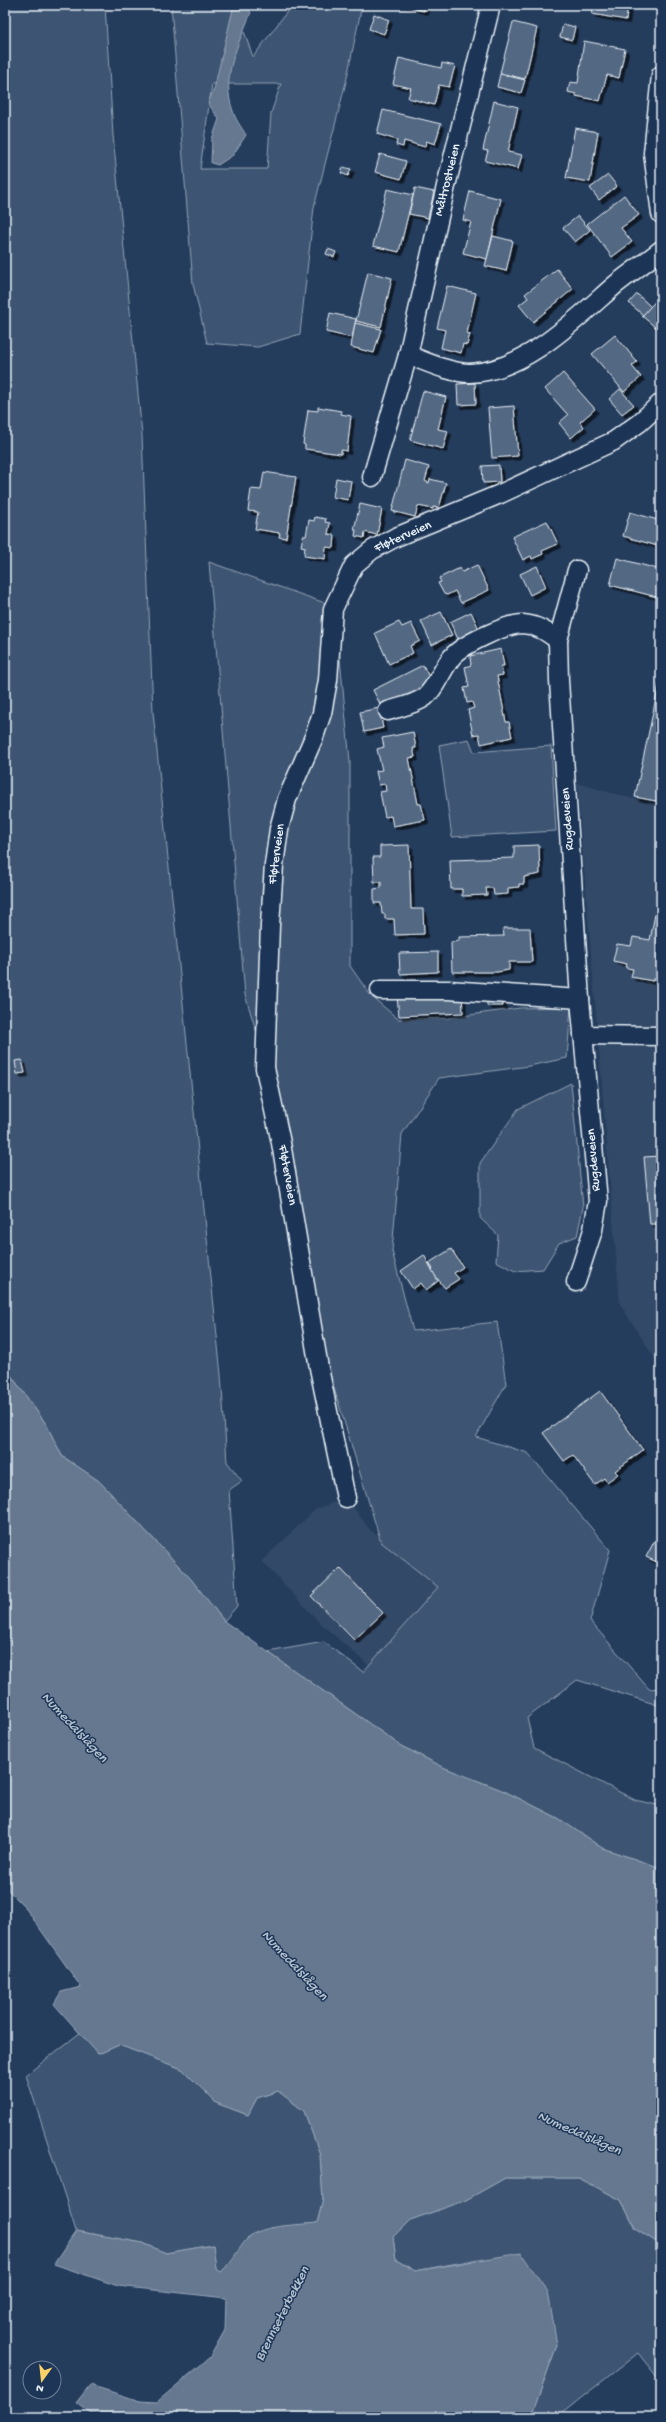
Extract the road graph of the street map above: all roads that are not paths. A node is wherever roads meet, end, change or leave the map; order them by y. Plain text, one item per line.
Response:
1 (491, 5) edge
2 (661, 74) edge
3 (661, 214) edge
4 (661, 250) edge
5 (408, 355) junction
6 (661, 403) edge
7 (372, 477) dead end
8 (577, 570) dead end
9 (558, 640) junction
10 (388, 711) dead end
11 (380, 990) dead end
12 (580, 998) junction
13 (583, 1035) junction
14 (661, 1036) edge
15 (576, 1282) dead end
16 (346, 1498) dead end

1 - 5 street, Måltrostveien
2 - 3 street
4 - 5 street
5 - 7 street, Måltrostveien
6 - 16 street, Fløterveien
8 - 9 street, Rugdeveien
9 - 10 street
9 - 12 street, Rugdeveien
11 - 12 street
12 - 13 street, Rugdeveien
13 - 14 street
13 - 15 street, Rugdeveien

